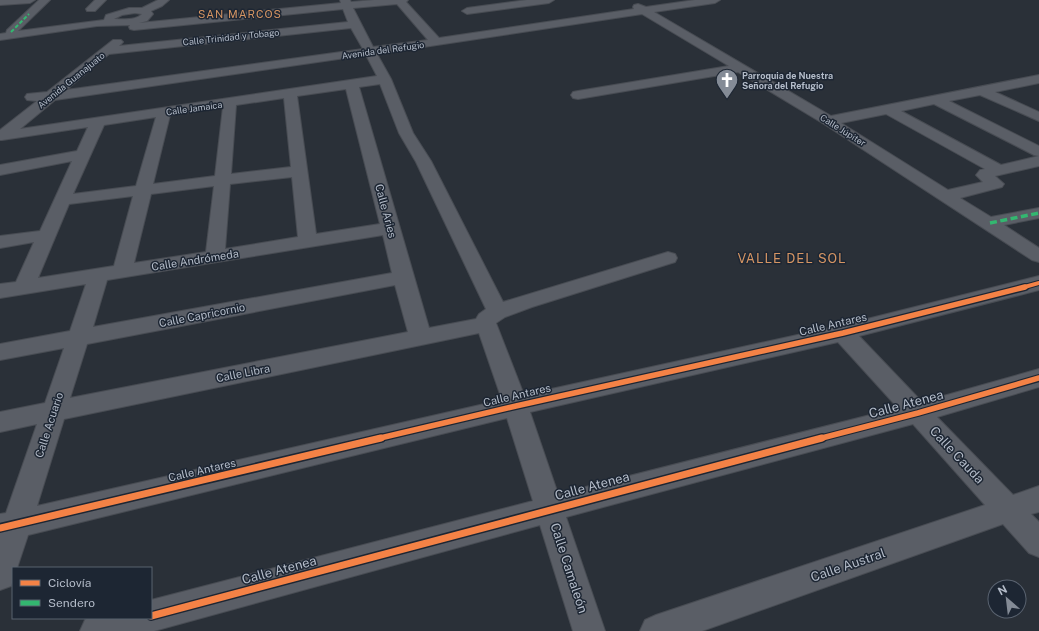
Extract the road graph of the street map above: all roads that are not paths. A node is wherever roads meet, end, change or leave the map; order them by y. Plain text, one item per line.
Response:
1 (30, 0) edge
2 (45, 0) edge
3 (101, 0) edge
4 (159, 0) edge
5 (399, 0) edge
6 (403, 0) edge
7 (549, 0) edge
8 (715, 0) edge
9 (0, 2) edge
10 (346, 3) edge
11 (165, 5) edge
12 (636, 7) junction
13 (91, 9) dead end
14 (130, 11) junction
15 (29, 14) junction
16 (15, 15) dead end
17 (141, 18) junction
18 (114, 20) junction
19 (355, 24) junction
20 (6, 33) edge
21 (491, 34) junction
22 (436, 42) junction
23 (107, 51) junction
24 (370, 51) junction
25 (741, 68) junction
26 (385, 79) junction
27 (1039, 79) edge
28 (352, 85) junction
29 (983, 91) junction
30 (290, 94) junction
31 (578, 95) dead end
32 (52, 96) junction
33 (32, 97) junction
34 (936, 100) junction
35 (230, 102) junction
36 (888, 108) junction
37 (164, 112) junction
38 (1039, 117) edge
39 (829, 121) junction
40 (98, 122) junction
41 (1, 133) edge
42 (1039, 152) edge
43 (83, 154) junction
44 (1039, 161) edge
45 (0, 170) edge
46 (999, 170) junction
47 (299, 171) junction
48 (222, 180) junction
49 (144, 189) junction
50 (946, 196) junction
51 (62, 200) junction
52 (1039, 213) edge
53 (990, 223) junction
54 (390, 228) junction
55 (48, 235) junction
56 (0, 242) edge
57 (308, 242) junction
58 (215, 256) junction
59 (1039, 256) edge
60 (668, 258) dead end
61 (122, 271) junction
62 (99, 275) junction
63 (403, 277) junction
64 (1039, 283) edge
65 (24, 287) junction
66 (0, 291) edge
67 (486, 321) junction
68 (843, 333) junction
69 (79, 338) junction
70 (421, 338) junction
71 (0, 352) edge
72 (1039, 378) edge
73 (516, 406) junction
74 (54, 411) junction
75 (918, 413) junction
76 (0, 422) edge
77 (1039, 499) edge
78 (550, 509) junction
79 (1008, 510) junction
80 (9, 526) edge
81 (1039, 543) edge
82 (0, 575) edge
83 (152, 616) edge
84 (140, 619) edge
85 (96, 631) edge
86 (589, 631) edge
87 (656, 631) edge

1 - 9 street
2 - 15 street
3 - 13 street
4 - 14 street
5 - 6 street
5 - 10 street
5 - 22 street
7 - 21 street
8 - 12 street, Avenida del Refugio
10 - 17 street
10 - 19 street, Calle Camaleón
11 - 17 street, Avenida Guanajuato
12 - 21 street, Avenida del Refugio
12 - 25 street, Calle Júpiter
14 - 17 street
14 - 18 street
15 - 16 street
15 - 20 street
17 - 18 street
17 - 23 street, Avenida Guanajuato
18 - 20 street
18 - 20 street
18 - 33 street, Avenida Guanajuato
19 - 23 street, Calle Trinidad y Tobago
19 - 24 street, Calle Camaleón
21 - 22 street, Avenida del Refugio
22 - 24 street, Avenida del Refugio
23 - 32 street, Avenida Guanajuato
24 - 26 street, Calle Camaleón
24 - 32 street, Avenida del Refugio
25 - 31 street
25 - 39 street, Calle Júpiter
26 - 28 street, Calle Jamaica
26 - 67 street, Calle Camaleón
27 - 29 street
28 - 30 street, Calle Jamaica
28 - 54 street, Calle Aries
29 - 34 street
29 - 38 street
30 - 35 street, Calle Jamaica
30 - 47 street
32 - 33 street, Avenida del Refugio
32 - 41 street, Avenida Guanajuato
33 - 41 street, Avenida Guanajuato
34 - 36 street
34 - 42 street
35 - 37 street, Calle Jamaica
35 - 48 street
36 - 39 street
36 - 46 street
37 - 40 street, Calle Jamaica
37 - 49 street
39 - 50 street, Calle Júpiter
40 - 41 street, Calle Jamaica
40 - 43 street
43 - 45 street
43 - 51 street
44 - 46 street
46 - 50 street
47 - 48 street
47 - 57 street
48 - 49 street
48 - 58 street
49 - 51 street
49 - 61 street
50 - 53 street, Calle Júpiter
51 - 55 street
52 - 53 street
53 - 59 street, Calle Júpiter
54 - 57 street, Calle Andrómeda
54 - 63 street, Calle Aries
55 - 56 street
55 - 65 street
57 - 58 street, Calle Andrómeda
58 - 61 street, Calle Andrómeda
60 - 67 street, Calle Libra
61 - 62 street, Calle Andrómeda
62 - 65 street, Calle Andrómeda
62 - 69 street, Calle Acuario
63 - 69 street, Calle Capricornio
63 - 70 street, Calle Aries
64 - 68 street, Calle Antares
65 - 66 street, Calle Andrómeda
67 - 70 street, Calle Libra
67 - 73 street, Calle Camaleón
68 - 73 street, Calle Antares
68 - 75 street, Calle Cauda
69 - 71 street, Calle Capricornio
69 - 74 street, Calle Acuario
70 - 74 street, Calle Libra
72 - 75 street, Calle Atenea
73 - 78 street, Calle Camaleón
73 - 80 street, Calle Antares
74 - 76 street, Calle Libra
74 - 80 street, Calle Acuario
75 - 78 street, Calle Atenea
75 - 79 street, Calle Cauda
77 - 79 street, Calle Austral
78 - 83 street, Calle Atenea
78 - 86 street, Calle Camaleón
79 - 81 street, Calle Cauda
79 - 87 street, Calle Austral
80 - 82 street, Calle Acuario
84 - 85 street

